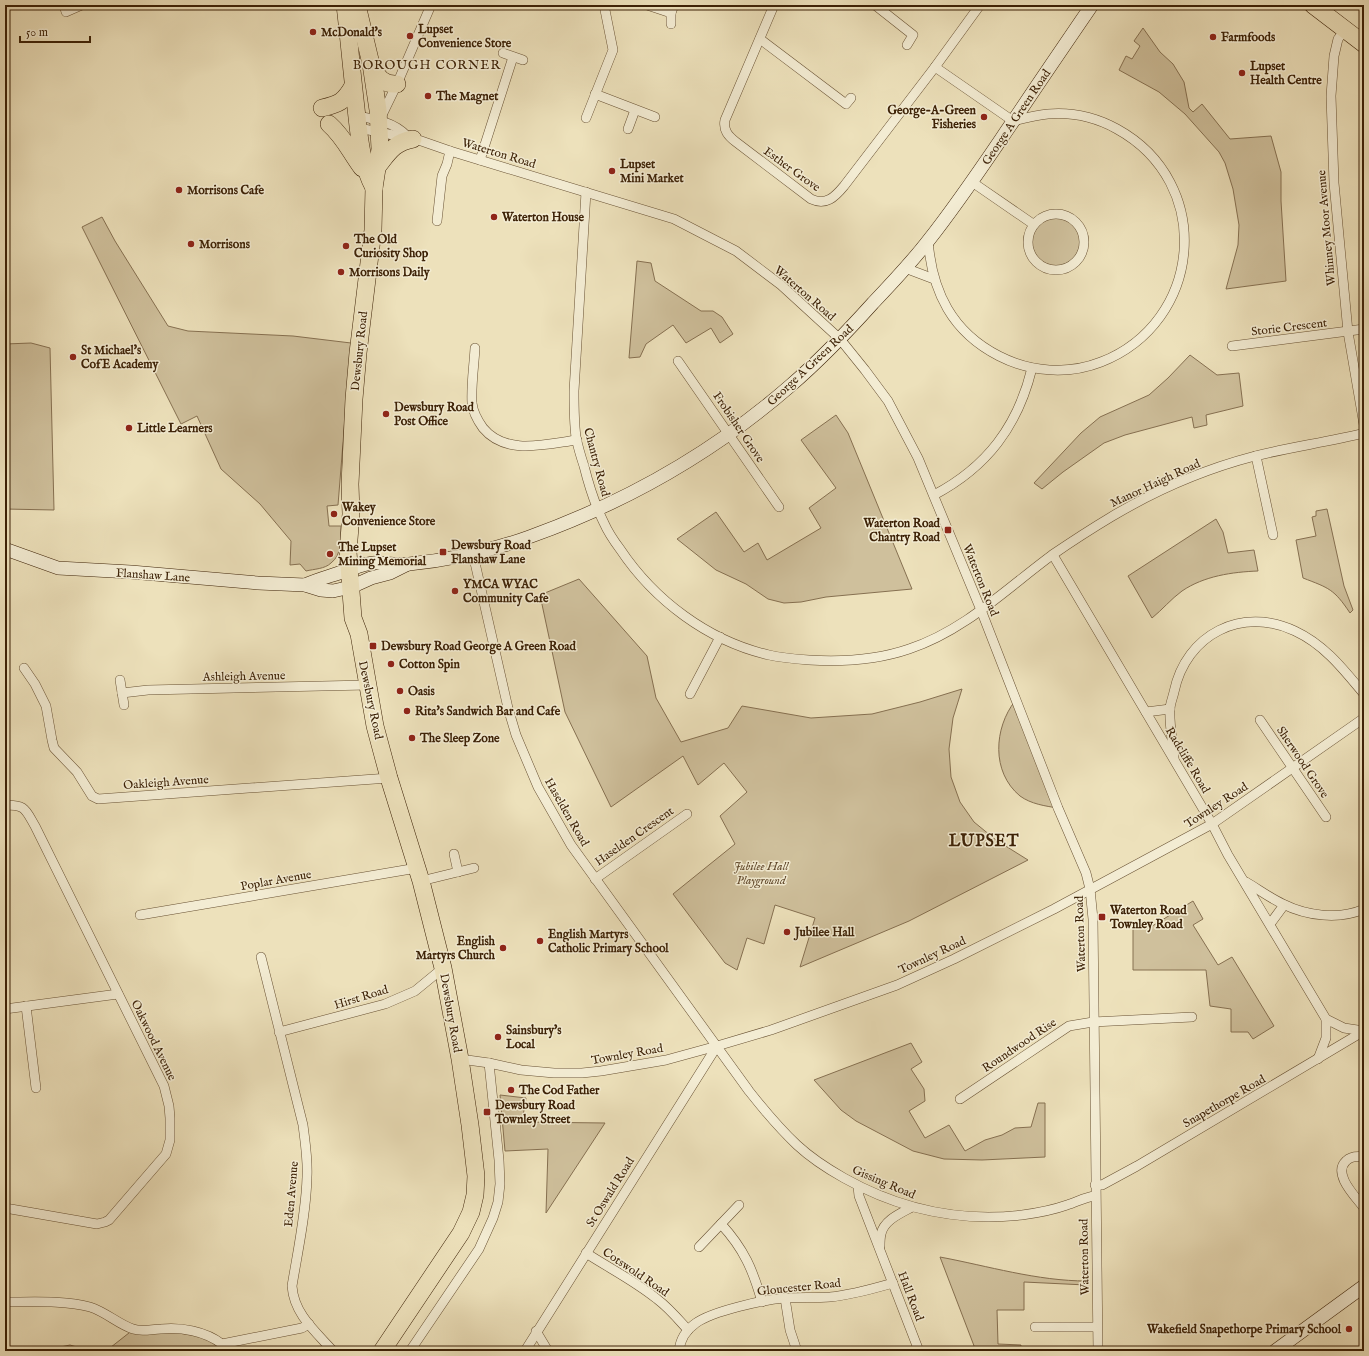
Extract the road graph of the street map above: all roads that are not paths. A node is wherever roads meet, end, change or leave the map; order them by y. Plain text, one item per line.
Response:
1 (64, 5) edge
2 (82, 5) edge
3 (345, 5) edge
4 (358, 5) edge
5 (431, 5) edge
6 (604, 5) edge
7 (647, 5) edge
8 (774, 5) edge
9 (875, 5) edge
10 (980, 5) edge
11 (1092, 5) edge
12 (1313, 5) edge
13 (673, 9) edge
14 (671, 24) dead end
15 (1345, 30) junction
16 (760, 39) junction
17 (1364, 44) edge
18 (907, 45) dead end
19 (503, 54) dead end
20 (513, 57) junction
21 (522, 60) dead end
22 (371, 64) junction
23 (936, 67) junction
24 (397, 84) junction
25 (353, 86) junction
26 (595, 94) junction
27 (851, 98) dead end
28 (322, 108) dead end
29 (635, 110) junction
30 (655, 117) dead end
31 (586, 118) dead end
32 (1013, 121) junction
33 (329, 124) dead end
34 (368, 124) junction
35 (628, 130) dead end
36 (410, 138) junction
37 (450, 151) junction
38 (480, 160) junction
39 (373, 177) junction
40 (972, 182) junction
41 (586, 192) junction
42 (437, 221) dead end
43 (1033, 224) junction
44 (928, 240) junction
45 (905, 268) junction
46 (934, 280) junction
47 (1364, 329) edge
48 (1348, 332) junction
49 (840, 339) junction
50 (1232, 346) dead end
51 (474, 348) dead end
52 (678, 361) dead end
53 (1032, 368) junction
54 (1364, 425) edge
55 (1364, 433) edge
56 (729, 434) junction
57 (576, 440) junction
58 (1256, 456) junction
59 (934, 495) junction
60 (779, 507) dead end
61 (598, 509) junction
62 (1273, 535) dead end
63 (5, 549) edge
64 (473, 554) junction
65 (1053, 555) junction
66 (355, 576) junction
67 (981, 610) junction
68 (720, 637) junction
69 (24, 668) dead end
70 (120, 680) dead end
71 (367, 686) junction
72 (122, 692) junction
73 (690, 694) dead end
74 (1364, 694) edge
75 (124, 705) dead end
76 (1170, 709) junction
77 (1146, 712) junction
78 (1364, 718) edge
79 (1260, 720) dead end
80 (1174, 761) junction
81 (1293, 768) junction
82 (389, 778) junction
83 (5, 805) edge
84 (687, 814) dead end
85 (1326, 817) dead end
86 (1212, 824) junction
87 (454, 854) dead end
88 (474, 868) dead end
89 (458, 872) junction
90 (419, 875) junction
91 (595, 879) junction
92 (1244, 881) junction
93 (1090, 889) junction
94 (1284, 905) junction
95 (1364, 909) edge
96 (140, 915) dead end
97 (1270, 924) junction
98 (261, 957) dead end
99 (443, 968) junction
100 (118, 994) junction
101 (26, 1006) junction
102 (5, 1009) edge
103 (1192, 1017) dead end
104 (1326, 1019) junction
105 (1093, 1022) junction
106 (1364, 1031) edge
107 (279, 1032) junction
108 (717, 1046) junction
109 (460, 1059) junction
110 (1318, 1060) junction
111 (489, 1063) junction
112 (36, 1088) dead end
113 (960, 1099) dead end
114 (1364, 1157) edge
115 (858, 1186) junction
116 (1095, 1186) junction
117 (1095, 1196) junction
118 (739, 1205) dead end
119 (912, 1207) junction
120 (5, 1208) edge
121 (1364, 1208) edge
122 (721, 1224) junction
123 (699, 1247) dead end
124 (879, 1250) junction
125 (586, 1253) junction
126 (893, 1283) junction
127 (1364, 1286) edge
128 (785, 1298) junction
129 (5, 1302) edge
130 (762, 1302) junction
131 (309, 1324) junction
132 (1097, 1326) junction
133 (1035, 1327) dead end
134 (688, 1330) junction
135 (536, 1331) junction
136 (221, 1347) edge
137 (333, 1351) edge
138 (382, 1351) edge
139 (410, 1351) edge
140 (524, 1351) edge
141 (548, 1351) edge
142 (679, 1351) edge
143 (797, 1351) edge
144 (919, 1351) edge
145 (1098, 1351) edge
146 (1275, 1351) edge

1 - 2 street
3 - 25 highway, Dewsbury Road
4 - 22 highway
5 - 24 street
6 - 26 street
7 - 13 street
8 - 16 street, Esther Grove
9 - 18 street
10 - 23 street, Esther Grove
11 - 32 main road, George A Green Road
12 - 15 highway
13 - 14 street
15 - 17 highway
15 - 48 street, Whinney Moor Avenue
16 - 23 street, Esther Grove
16 - 27 street
19 - 20 street
20 - 21 street
20 - 38 street
22 - 24 highway
22 - 34 highway
23 - 32 street
24 - 34 street
25 - 28 highway
25 - 34 highway, Dewsbury Road
26 - 29 street
26 - 31 street
29 - 30 street
29 - 35 street
32 - 40 main road, George A Green Road
32 - 53 street
33 - 39 highway
34 - 36 street, Waterton Road
34 - 39 highway, Dewsbury Road
36 - 37 street, Waterton Road
36 - 39 highway
37 - 38 street, Waterton Road
37 - 42 street
38 - 41 street, Waterton Road
39 - 66 highway, Dewsbury Road
40 - 43 street
40 - 44 main road, George A Green Road
41 - 49 street, Waterton Road
41 - 57 street, Chantry Road
43 - 43 street
44 - 45 main road, George A Green Road
44 - 46 street
45 - 46 street
45 - 49 main road, George A Green Road
46 - 53 street
47 - 48 street, Storie Crescent
48 - 50 street, Storie Crescent
48 - 54 street, Whinney Moor Avenue
49 - 56 main road, George A Green Road
49 - 59 street, Waterton Road
51 - 57 street
52 - 56 street, Frobisher Grove
53 - 59 street
55 - 58 street, Manor Haigh Road
56 - 60 street, Frobisher Grove
56 - 61 main road, George A Green Road
57 - 61 street, Chantry Road
58 - 62 street
58 - 65 street, Manor Haigh Road
59 - 67 street, Waterton Road
61 - 64 main road, George A Green Road
61 - 68 street, Chantry Road
63 - 66 main road, Flanshaw Lane
64 - 66 main road, George A Green Road
64 - 91 street, Haselden Road
65 - 67 street, Manor Haigh Road
65 - 77 street, Radcliffe Road
66 - 71 highway, Dewsbury Road
67 - 68 street, Chantry Road
67 - 93 street, Waterton Road
68 - 73 street
69 - 82 street, Oakleigh Avenue
70 - 72 street
71 - 72 street, Ashleigh Avenue
71 - 82 highway, Dewsbury Road
72 - 75 street
74 - 76 street
76 - 77 street
76 - 80 street
77 - 80 street, Radcliffe Road
78 - 81 street, Townley Road
79 - 81 street, Sherwood Grove
80 - 86 street, Radcliffe Road
81 - 85 street, Sherwood Grove
81 - 86 street, Townley Road
82 - 90 highway, Dewsbury Road
83 - 100 street, Oakwood Avenue
84 - 91 street, Haselden Crescent
86 - 92 street, Radcliffe Road
86 - 93 street, Townley Road
87 - 89 street
88 - 89 street, Poplar Avenue
89 - 90 street, Poplar Avenue
90 - 96 street, Poplar Avenue
90 - 99 highway, Dewsbury Road
91 - 108 street, Haselden Road
92 - 94 street
92 - 97 street, Radcliffe Road
93 - 105 street, Waterton Road
93 - 108 street, Townley Road
94 - 95 street
94 - 97 street
97 - 104 street, Radcliffe Road
98 - 107 street, Eden Avenue
99 - 107 street, Hirst Road
99 - 109 highway, Dewsbury Road
100 - 101 street
100 - 120 street, Oakwood Avenue
101 - 102 street
101 - 112 street
103 - 105 street, Roundwood Rise
104 - 106 street
104 - 110 street
105 - 113 street, Roundwood Rise
105 - 116 street, Waterton Road
106 - 110 street, Snapethorpe Road
107 - 131 street, Eden Avenue
108 - 111 street, Townley Road
108 - 115 street, Gissing Road
108 - 125 street, St Oswald Road
109 - 111 street, Townley Road
109 - 138 highway, Dewsbury Road
110 - 116 street, Snapethorpe Road
111 - 139 street
114 - 121 street
115 - 119 street, Gissing Road
115 - 124 street, Hall Road
116 - 117 street, Waterton Road
117 - 119 street, Gissing Road
117 - 132 street, Waterton Road
118 - 122 street
119 - 124 street
122 - 123 street
122 - 130 street
124 - 126 street, Hall Road
125 - 134 street, Cotswold Road
125 - 135 street, St Oswald Road
126 - 128 street, Gloucester Road
126 - 144 street, Hall Road
127 - 146 main road
128 - 130 street, Gloucester Road
128 - 143 street
129 - 136 street
130 - 134 street, Gloucester Road
131 - 136 street
131 - 137 street, Eden Avenue
132 - 133 street
132 - 145 street, Waterton Road
134 - 142 street
135 - 140 street, St Oswald Road
135 - 141 street

